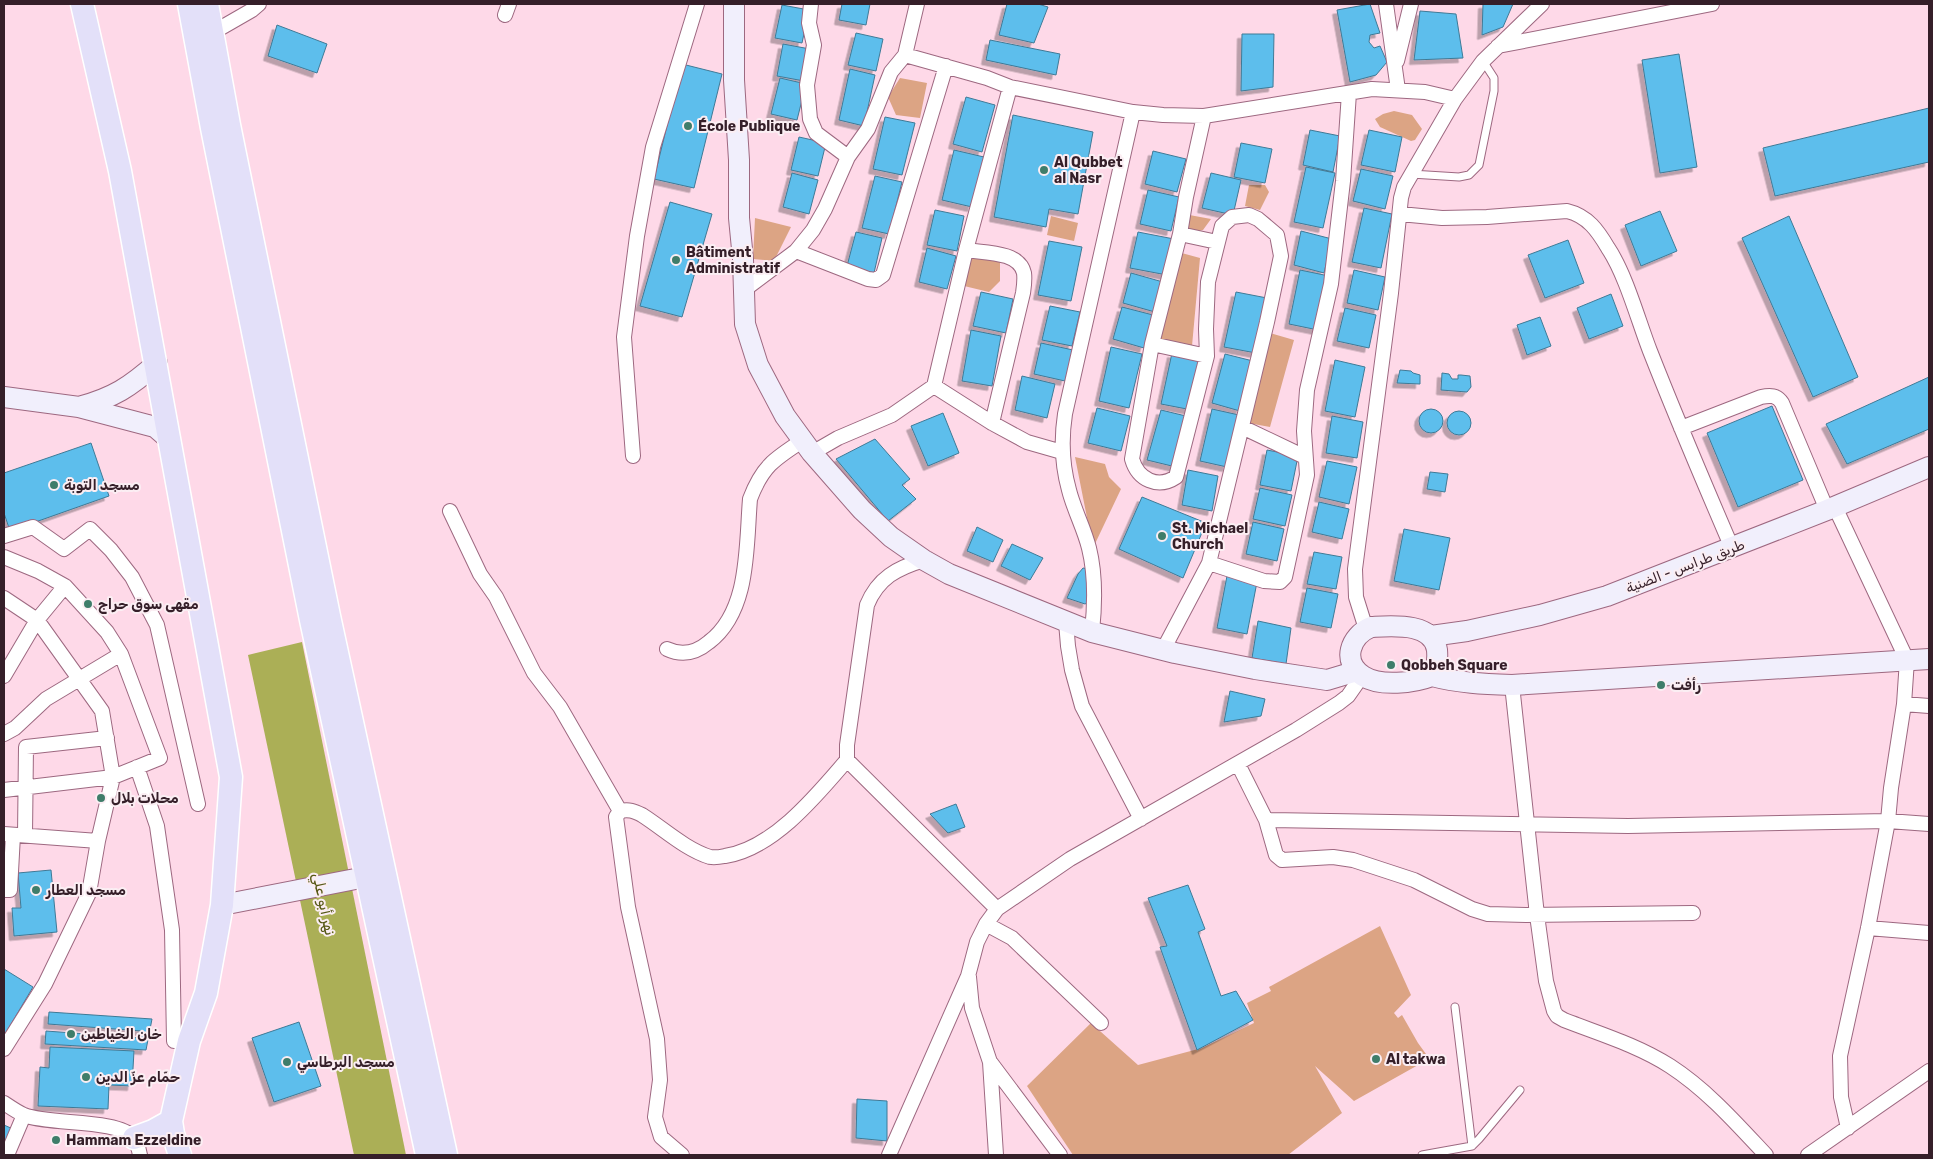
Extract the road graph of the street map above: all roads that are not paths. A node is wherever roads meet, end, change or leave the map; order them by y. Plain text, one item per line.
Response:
1 (82, 4) edge
2 (190, 4) edge
3 (208, 4) edge
4 (259, 4) edge
5 (697, 4) edge
6 (734, 4) edge
7 (811, 4) edge
8 (917, 4) edge
9 (1386, 4) edge
10 (1411, 4) edge
11 (1542, 4) edge
12 (1712, 4) edge
13 (212, 33) junction
14 (1498, 46) junction
15 (905, 55) junction
16 (1483, 62) junction
17 (946, 66) junction
18 (1395, 70) junction
19 (1010, 87) junction
20 (1398, 90) junction
21 (1349, 93) junction
22 (1454, 99) junction
23 (1133, 112) junction
24 (1204, 116) junction
25 (848, 157) junction
26 (1410, 174) junction
27 (1400, 214) junction
28 (1180, 234) junction
29 (1217, 242) junction
30 (966, 250) junction
31 (796, 251) junction
32 (744, 290) junction
33 (1152, 344) junction
34 (1207, 356) junction
35 (156, 363) junction
36 (934, 386) junction
37 (4, 397) edge
38 (79, 407) junction
39 (992, 423) junction
40 (1242, 427) junction
41 (1681, 428) junction
42 (170, 440) junction
43 (807, 447) junction
44 (1062, 452) junction
45 (633, 456) dead end
46 (1305, 457) junction
47 (1929, 467) edge
48 (1831, 509) junction
49 (450, 511) dead end
50 (4, 536) edge
51 (1732, 548) junction
52 (4, 557) edge
53 (924, 560) junction
54 (1210, 564) junction
55 (65, 586) junction
56 (4, 598) edge
57 (37, 620) junction
58 (1066, 622) junction
59 (1366, 629) junction
60 (1092, 632) junction
61 (1431, 636) junction
62 (666, 649) dead end
63 (1163, 650) junction
64 (122, 654) junction
65 (1929, 659) edge
66 (8, 660) edge
67 (1907, 660) junction
68 (1360, 673) junction
69 (4, 676) edge
70 (1432, 676) junction
71 (80, 679) junction
72 (1512, 685) junction
73 (1904, 704) junction
74 (1929, 706) edge
75 (4, 734) edge
76 (107, 738) junction
77 (847, 760) junction
78 (1238, 764) junction
79 (137, 767) junction
80 (112, 777) junction
81 (26, 787) junction
82 (4, 790) edge
83 (198, 804) dead end
84 (620, 811) junction
85 (1141, 819) junction
86 (1266, 820) junction
87 (1888, 821) junction
88 (1929, 824) edge
89 (1527, 825) junction
90 (14, 835) edge
91 (98, 841) junction
92 (7, 868) edge
93 (368, 876) junction
94 (4, 890) edge
95 (222, 905) junction
96 (997, 909) junction
97 (1693, 913) dead end
98 (1537, 915) junction
99 (986, 924) junction
100 (1868, 928) junction
101 (1929, 934) edge
102 (968, 976) junction
103 (1455, 1008) dead end
104 (1101, 1023) dead end
105 (189, 1041) junction
106 (4, 1049) edge
107 (990, 1062) junction
108 (1929, 1071) edge
109 (1520, 1090) dead end
110 (4, 1103) edge
111 (24, 1115) junction
112 (171, 1121) junction
113 (1848, 1128) junction
114 (137, 1146) edge
115 (1472, 1146) junction
116 (7, 1155) edge
117 (180, 1155) edge
118 (428, 1155) edge
119 (446, 1155) edge
120 (682, 1155) edge
121 (889, 1155) edge
122 (996, 1155) edge
123 (1060, 1155) edge
124 (1422, 1155) edge
125 (1766, 1155) edge
126 (1808, 1155) edge

1 - 35 main road
2 - 93 main road
3 - 13 main road
4 - 13 street
5 - 45 street
6 - 32 main road
7 - 25 street
8 - 15 street
9 - 18 street
10 - 18 street
11 - 14 street
12 - 14 street
13 - 93 main road
14 - 16 street
15 - 17 street
15 - 25 street
16 - 22 street
16 - 26 lane
17 - 19 street
17 - 31 street
18 - 20 street
19 - 23 street
19 - 30 street
20 - 21 street
20 - 22 street
21 - 24 street
21 - 46 street
22 - 26 street
23 - 24 street
23 - 44 street
24 - 28 street
25 - 31 street
26 - 27 street
27 - 41 street
27 - 59 street
28 - 29 street
28 - 33 street
29 - 34 street
29 - 40 street
30 - 36 street
30 - 39 street
31 - 32 street
32 - 43 main road
33 - 34 street
33 - 34 street
35 - 38 main road
35 - 42 main road
36 - 39 street
36 - 43 street
37 - 38 main road
38 - 42 main road
39 - 44 street
40 - 46 street
40 - 54 street
41 - 48 street
41 - 51 street
42 - 95 main road
43 - 53 main road
43 - 62 street
44 - 60 street
46 - 54 street
47 - 48 main road, طريق طرابس - الضنية
48 - 51 main road, طريق طرابس - الضنية
48 - 67 street
49 - 84 street
50 - 83 street
51 - 61 main road, طريق طرابس - الضنية
52 - 55 street
53 - 58 main road
53 - 77 street
54 - 63 street
55 - 57 street
55 - 64 street
56 - 57 street
57 - 66 street
57 - 71 street
58 - 60 main road
58 - 85 street
59 - 61 main road
59 - 68 main road
60 - 63 main road
61 - 70 main road
63 - 68 main road
64 - 71 street
64 - 79 street
65 - 67 main road
66 - 69 street
67 - 72 main road
67 - 73 street
68 - 70 main road
68 - 78 street
70 - 72 main road
71 - 75 street
71 - 76 street
72 - 89 street
73 - 74 street
73 - 87 street
76 - 80 street
76 - 81 street
77 - 84 street
77 - 96 street
78 - 85 street
78 - 86 street
79 - 80 street
79 - 105 street
80 - 81 street
80 - 91 street
81 - 82 street
81 - 90 street
84 - 120 street
85 - 96 street
86 - 89 street
86 - 98 street
87 - 88 street
87 - 89 street
87 - 100 street
89 - 98 street
90 - 91 street
90 - 92 street
91 - 106 street
92 - 94 street
93 - 95 main road
93 - 118 main road
93 - 119 main road
95 - 105 main road
96 - 99 street
97 - 98 street
98 - 125 street
99 - 102 street
99 - 104 street
100 - 101 street
100 - 113 street
102 - 107 street
102 - 121 street
103 - 115 lane
105 - 112 main road
107 - 122 street
107 - 123 street
108 - 113 street
109 - 115 lane
110 - 111 street
111 - 114 street
111 - 116 street
112 - 114 main road
112 - 117 main road
113 - 126 street
115 - 124 lane

